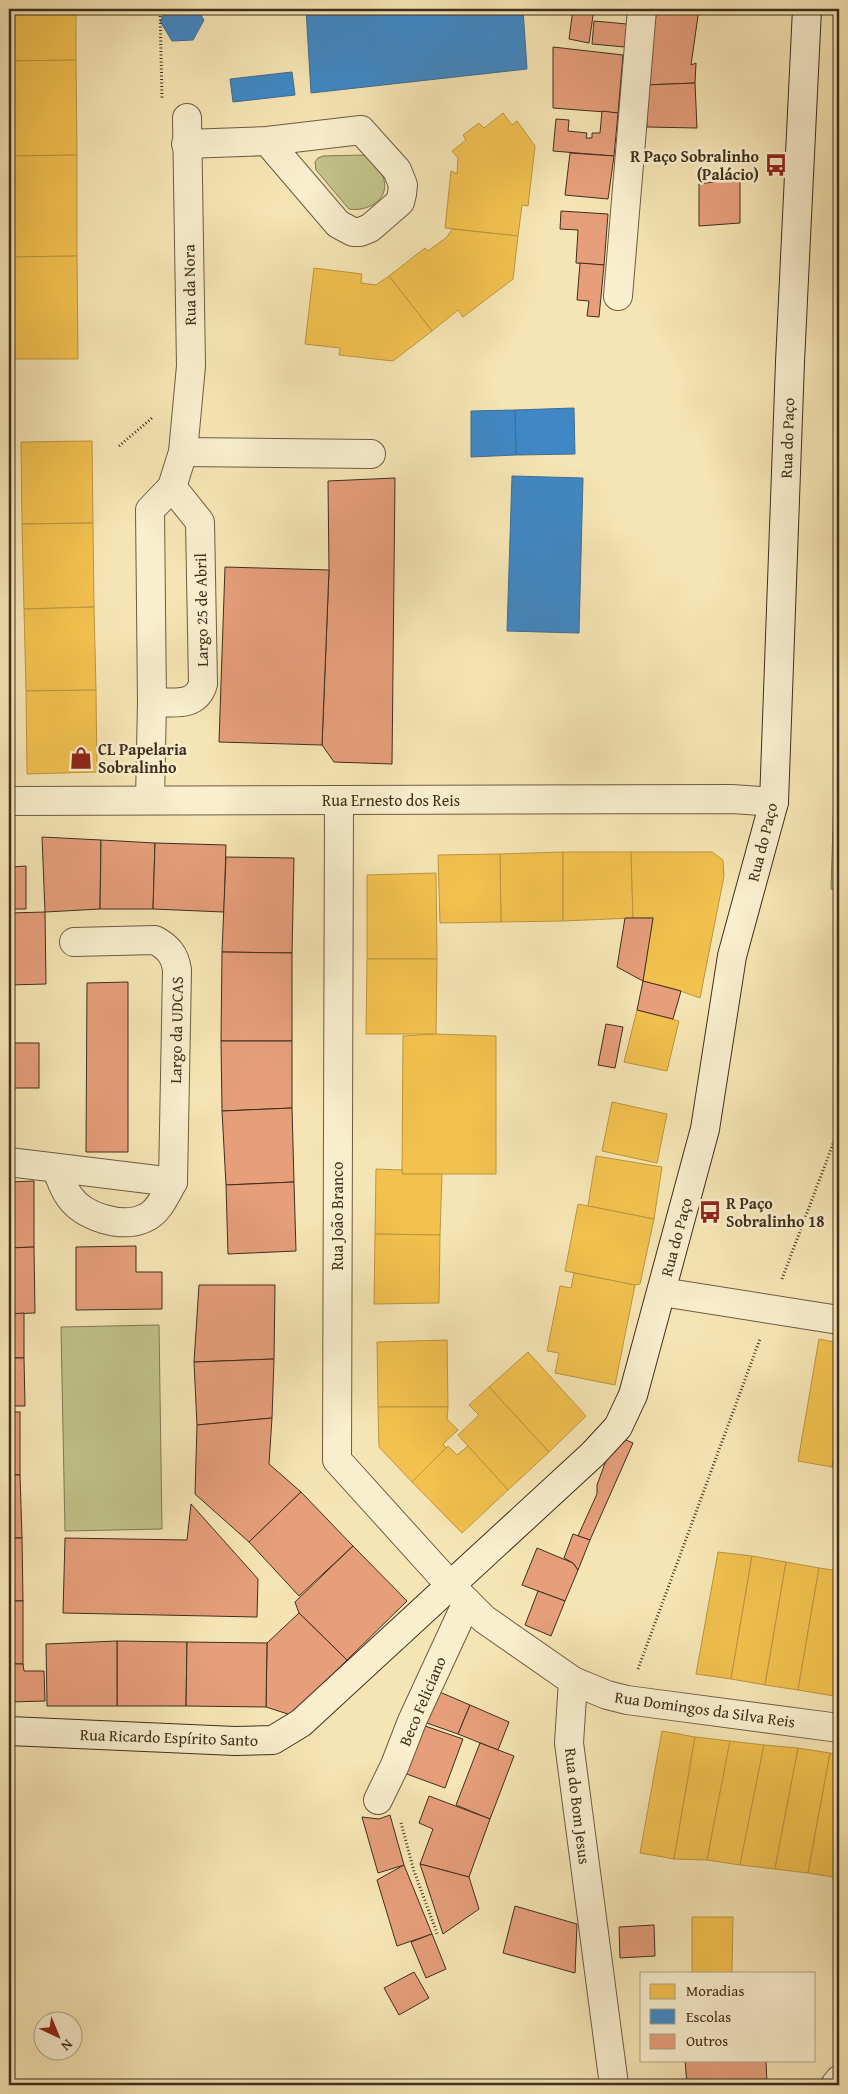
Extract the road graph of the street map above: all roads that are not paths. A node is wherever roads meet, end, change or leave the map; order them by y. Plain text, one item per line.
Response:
1 (642, 9) edge
2 (807, 9) edge
3 (267, 140) junction
4 (618, 296) dead end
5 (183, 452) junction
6 (371, 454) dead end
7 (172, 487) junction
8 (152, 702) junction
9 (150, 800) junction
10 (9, 801) edge
11 (338, 801) junction
12 (774, 802) junction
13 (74, 942) dead end
14 (9, 1162) edge
15 (56, 1168) junction
16 (173, 1182) junction
17 (662, 1292) junction
18 (839, 1320) edge
19 (459, 1594) junction
20 (573, 1681) junction
21 (839, 1728) edge
22 (9, 1731) edge
23 (378, 1800) road end
24 (839, 2080) edge
25 (614, 2085) edge
26 (835, 2085) edge

1 - 4 street
2 - 12 street, Rua do Paço
3 - 3 street
3 - 5 street, Rua da Nora
5 - 6 street
5 - 7 street
7 - 8 street
7 - 8 street, Largo 25 de Abril
8 - 9 street
9 - 10 street, Rua Ernesto dos Reis
9 - 11 street, Rua Ernesto dos Reis
11 - 12 street, Rua Ernesto dos Reis
11 - 19 street, Rua João Branco
12 - 17 street, Rua do Paço
13 - 16 street, Largo da UDCAS
14 - 15 street
15 - 16 street
15 - 16 street, Largo da UDCAS
17 - 18 street
17 - 19 street, Rua do Paço
19 - 20 street
19 - 22 street, Rua Ricardo Espírito Santo
19 - 23 street, Beco Feliciano
20 - 21 street, Rua Domingos da Silva Reis
20 - 25 street, Rua do Bom Jesus
24 - 26 street

